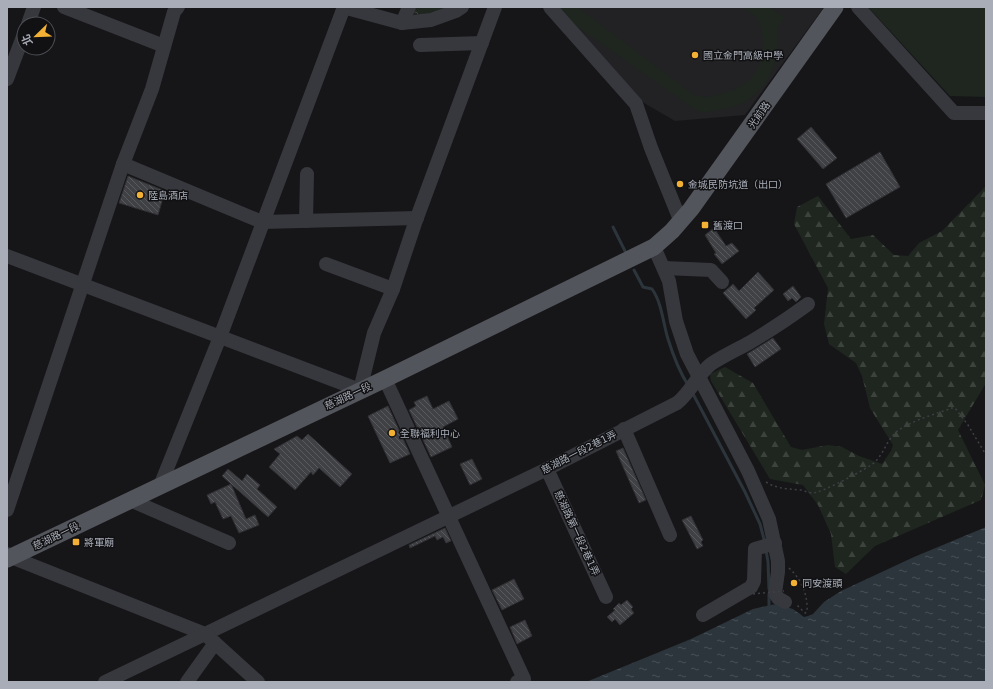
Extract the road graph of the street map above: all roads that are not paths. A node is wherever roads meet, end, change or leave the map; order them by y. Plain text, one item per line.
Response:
1 (64, 7) edge
2 (178, 7) edge
3 (344, 7) edge
4 (409, 7) edge
5 (462, 7) edge
6 (495, 7) edge
7 (550, 7) edge
8 (836, 7) edge
9 (858, 7) edge
10 (377, 11) edge
11 (402, 23) junction
12 (482, 43) junction
13 (420, 45) dead end
14 (164, 46) junction
15 (16, 55) edge
16 (7, 79) edge
17 (986, 113) edge
18 (123, 164) junction
19 (307, 174) dead end
20 (417, 218) junction
21 (306, 221) junction
22 (262, 222) junction
23 (682, 222) junction
24 (654, 247) junction
25 (7, 256) edge
26 (326, 264) dead end
27 (664, 268) junction
28 (722, 282) dead end
29 (83, 285) junction
30 (393, 289) junction
31 (808, 304) dead end
32 (220, 337) junction
33 (385, 379) junction
34 (694, 383) junction
35 (360, 390) junction
36 (624, 429) junction
37 (547, 469) junction
38 (160, 486) junction
39 (130, 500) junction
40 (7, 510) edge
41 (449, 516) junction
42 (670, 535) dead end
43 (228, 543) dead end
44 (774, 543) junction
45 (8, 557) edge
46 (787, 596) road end
47 (606, 597) dead end
48 (703, 616) dead end
49 (210, 638) junction
50 (521, 680) edge
51 (104, 682) edge
52 (187, 682) edge
53 (258, 682) edge

1 - 14 street
2 - 14 street
3 - 10 street
3 - 22 street
4 - 11 street
5 - 11 street
6 - 12 street
7 - 23 street
8 - 23 main road, 光前路
9 - 17 street
10 - 11 street
12 - 13 street
12 - 20 street
14 - 18 street
15 - 16 street
18 - 22 street
18 - 29 street
19 - 21 street
20 - 21 street
20 - 30 street
21 - 22 street
22 - 32 street
23 - 24 main road, 慈湖路一段
24 - 27 street
24 - 33 main road, 慈湖路一段
25 - 29 street
26 - 30 street
27 - 28 street
27 - 34 street
29 - 32 street
29 - 40 street
30 - 35 street
31 - 34 street, 慈湖路一段2巷1弄
32 - 35 street
32 - 38 street
33 - 35 main road, 慈湖路一段
33 - 41 street
34 - 36 street, 慈湖路一段2巷1弄
34 - 44 street
35 - 38 main road, 慈湖路一段
36 - 37 street, 慈湖路一段2巷1弄
36 - 42 street
37 - 41 street, 慈湖路一段2巷1弄
37 - 47 street, 慈湖路第一段2巷1弄
38 - 39 main road, 慈湖路一段
39 - 43 street
39 - 45 main road, 慈湖路一段
41 - 49 street, 慈湖路一段2巷1弄
41 - 50 street
44 - 46 street
44 - 48 street
45 - 49 street
49 - 51 street, 慈湖路一段2巷1弄
49 - 52 street
49 - 53 street

